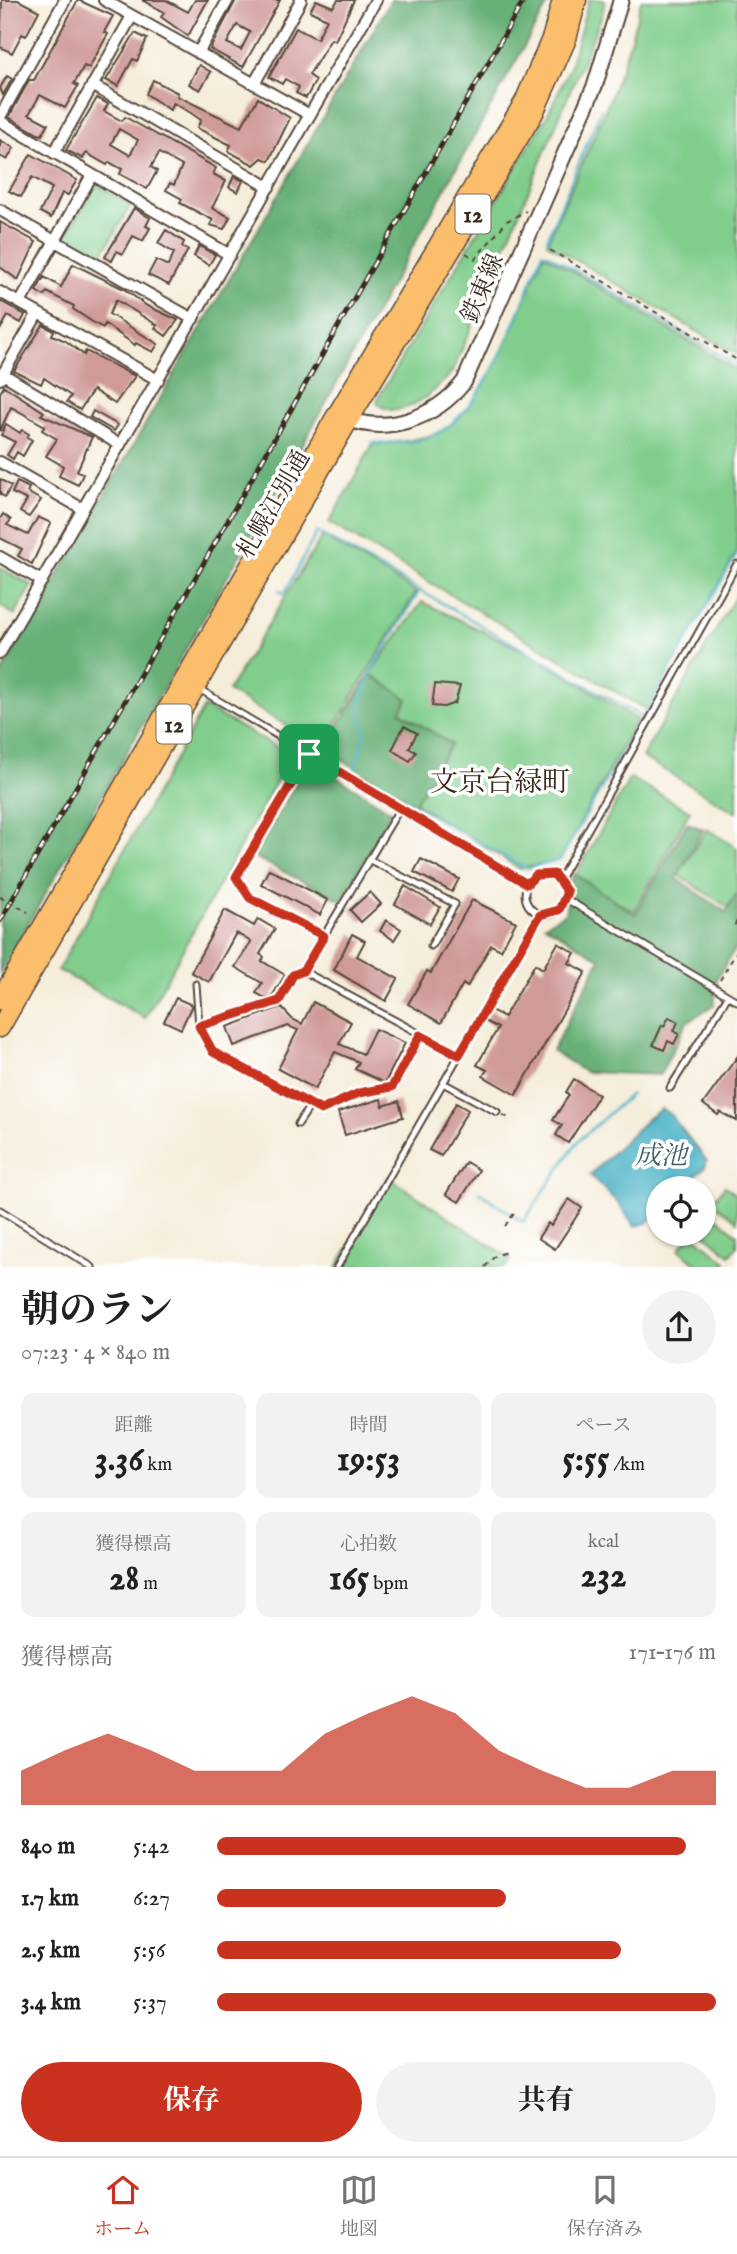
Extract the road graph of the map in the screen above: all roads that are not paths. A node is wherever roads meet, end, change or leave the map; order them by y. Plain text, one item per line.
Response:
1 (65, 0) edge
2 (104, 0) edge
3 (228, 0) edge
4 (301, 0) edge
5 (376, 0) edge
6 (562, 0) edge
7 (577, 0) edge
8 (621, 0) edge
9 (132, 16) junction
10 (198, 52) junction
11 (254, 84) junction
12 (92, 85) junction
13 (310, 116) junction
14 (0, 119) edge
15 (54, 153) junction
16 (92, 175) junction
17 (269, 187) junction
18 (0, 210) edge
19 (55, 240) junction
20 (230, 255) junction
21 (0, 292) edge
22 (20, 303) junction
23 (38, 313) junction
24 (193, 318) junction
25 (1, 377) edge
26 (158, 380) junction
27 (343, 417) junction
28 (120, 445) junction
29 (0, 462) edge
30 (83, 509) junction
31 (0, 557) edge
32 (737, 564) edge
33 (41, 581) junction
34 (0, 653) edge
35 (189, 683) junction
36 (309, 754) junction
37 (400, 808) junction
38 (370, 860) junction
39 (560, 879) junction
40 (527, 884) junction
41 (566, 899) junction
42 (540, 915) junction
43 (324, 936) junction
44 (432, 946) dead end
45 (303, 971) junction
46 (196, 984) dead end
47 (728, 996) junction
48 (0, 1000) edge
49 (737, 1001) edge
50 (199, 1026) junction
51 (0, 1028) edge
52 (420, 1035) junction
53 (459, 1055) junction
54 (443, 1083) junction
55 (670, 1088) dead end
56 (310, 1106) junction
57 (497, 1112) dead end
58 (298, 1124) dead end
59 (0, 1210) edge
60 (92, 1267) edge
61 (337, 1267) edge

1 - 14 street
2 - 9 street
3 - 10 street
4 - 11 street
5 - 13 street
6 - 27 highway, 札幌江別通 / 12
7 - 27 highway, 札幌江別通 / 12
8 - 27 street, 鉄東線
9 - 10 street
9 - 12 street
10 - 11 street
11 - 13 street
12 - 15 street
12 - 17 street
13 - 17 street
14 - 15 street
15 - 16 street
16 - 19 street
16 - 20 street
17 - 20 street
18 - 19 street
19 - 22 street
19 - 24 street
20 - 24 street
21 - 22 street
22 - 23 street
23 - 25 street
23 - 26 street
24 - 26 street
25 - 28 street
26 - 28 street
27 - 35 highway, 札幌江別通 / 12
28 - 30 street
29 - 30 street
30 - 33 street
31 - 33 street
32 - 39 lane
33 - 34 street
35 - 36 lane
35 - 48 highway, 札幌江別通 / 12
35 - 51 highway, 札幌江別通 / 12
36 - 37 lane
36 - 43 lane
37 - 38 lane
37 - 40 lane
38 - 43 lane
38 - 44 lane
39 - 40 lane
39 - 41 lane
40 - 42 lane
41 - 42 lane
41 - 47 lane
42 - 53 lane
43 - 45 lane
45 - 50 lane
45 - 52 lane
46 - 50 lane
47 - 49 lane
47 - 55 lane
50 - 56 lane
52 - 53 lane
52 - 56 lane
53 - 54 lane
54 - 57 lane
54 - 61 lane
56 - 58 lane
59 - 60 lane

